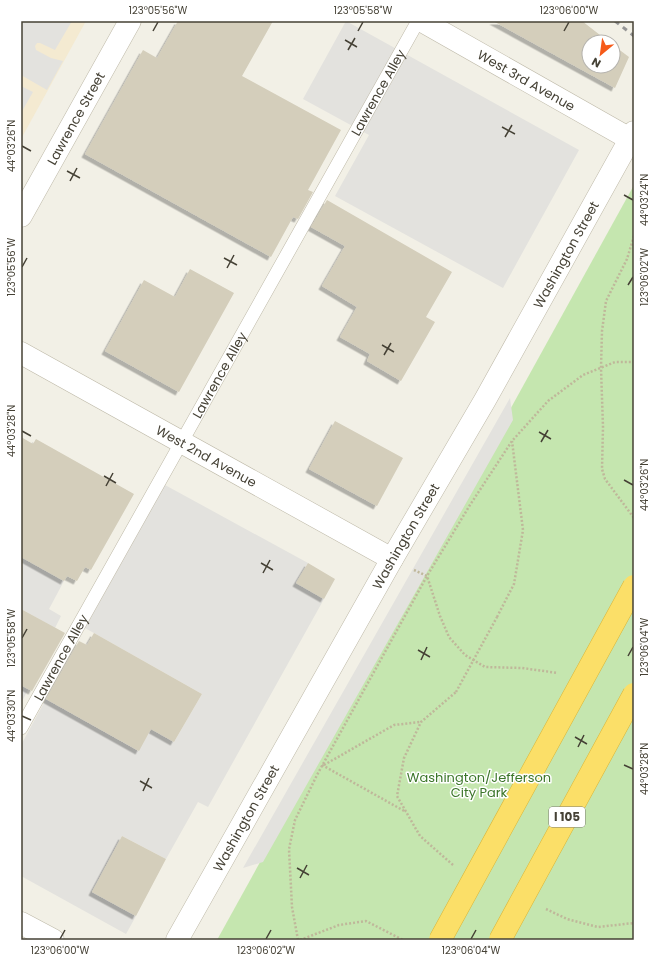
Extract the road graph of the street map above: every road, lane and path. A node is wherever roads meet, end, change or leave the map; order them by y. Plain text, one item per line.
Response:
1 (130, 21) edge
2 (418, 21) edge
3 (422, 21) edge
4 (632, 136) edge
5 (21, 216) edge
6 (634, 236) edge
7 (21, 353) edge
8 (634, 362) edge
9 (600, 368) junction
10 (512, 441) junction
11 (181, 442) junction
12 (634, 518) edge
13 (392, 559) junction
14 (427, 576) junction
15 (634, 586) edge
16 (561, 673) dead end
17 (456, 692) dead end
18 (634, 694) edge
19 (420, 722) dead end
20 (21, 728) edge
21 (322, 766) junction
22 (406, 812) dead end
23 (21, 922) edge
24 (53, 940) edge
25 (177, 940) edge
26 (299, 940) edge
27 (403, 940) edge
28 (440, 940) edge
29 (500, 940) edge

1 - 5 street, Lawrence Street
2 - 11 lane, Lawrence Alley
3 - 4 street, West 3rd Avenue
4 - 13 street, Washington Street
6 - 9 path
7 - 11 street, West 2nd Avenue
8 - 9 path
9 - 10 path
9 - 12 path
10 - 14 path
10 - 17 path, bridge
11 - 13 street, West 2nd Avenue
11 - 20 lane, Lawrence Alley
13 - 25 street, Washington Street
14 - 16 path
14 - 21 path
15 - 28 highway, bridge
18 - 29 highway, I 105, bridge
19 - 21 path
21 - 22 path
21 - 26 path
23 - 24 street
26 - 27 path

